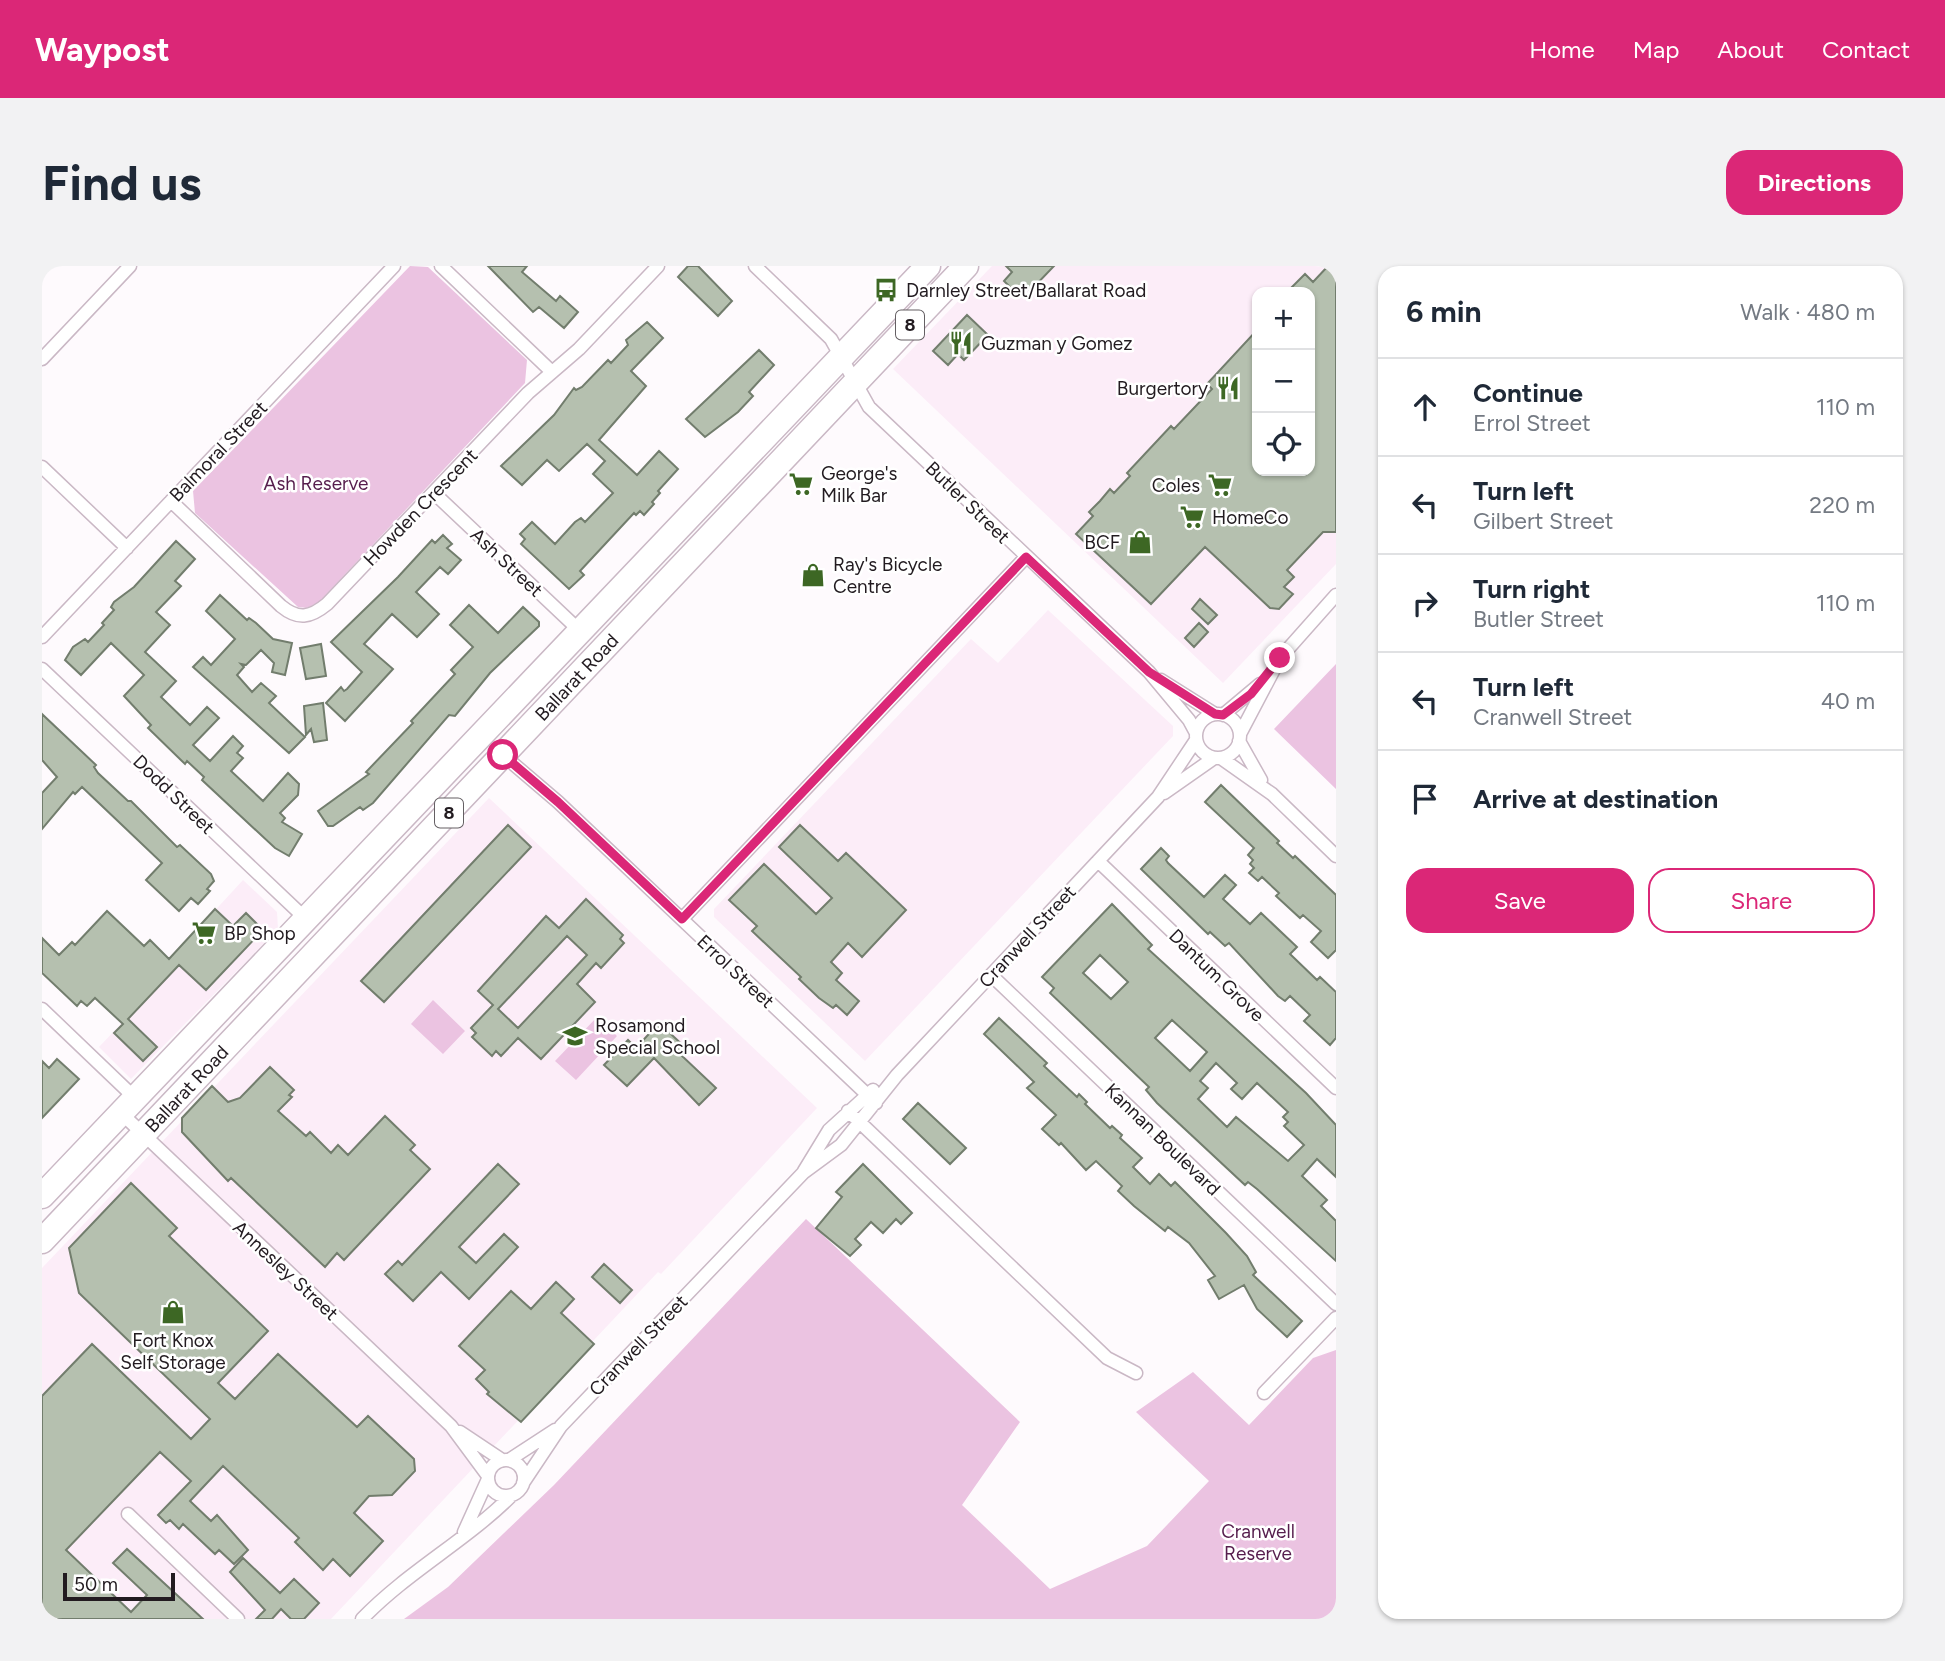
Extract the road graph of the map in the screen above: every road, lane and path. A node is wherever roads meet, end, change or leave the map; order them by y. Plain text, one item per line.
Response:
1 (130, 266) edge
2 (394, 266) edge
3 (441, 266) edge
4 (658, 266) edge
5 (755, 266) edge
6 (928, 266) edge
7 (966, 266) edge
8 (840, 356) junction
9 (42, 359) edge
10 (552, 372) junction
11 (854, 384) junction
12 (42, 467) edge
13 (435, 494) junction
14 (171, 501) junction
15 (127, 548) junction
16 (1026, 557) junction
17 (1336, 595) edge
18 (580, 631) junction
19 (42, 637) edge
20 (42, 669) edge
21 (1149, 672) junction
22 (1269, 675) junction
23 (1219, 715) junction
24 (1196, 736) junction
25 (1239, 738) junction
26 (503, 755) junction
27 (1218, 758) junction
28 (1272, 794) junction
29 (1158, 797) junction
30 (1336, 856) edge
31 (1098, 861) junction
32 (306, 919) junction
33 (682, 919) junction
34 (991, 975) junction
35 (42, 1009) edge
36 (1336, 1088) edge
37 (871, 1099) junction
38 (128, 1106) junction
39 (848, 1111) junction
40 (861, 1123) junction
41 (143, 1135) junction
42 (803, 1173) junction
43 (42, 1196) edge
44 (42, 1241) edge
45 (1336, 1304) edge
46 (1336, 1318) edge
47 (1136, 1373) dead end
48 (1264, 1393) dead end
49 (450, 1426) junction
50 (561, 1426) junction
51 (506, 1460) junction
52 (488, 1478) junction
53 (523, 1483) junction
54 (512, 1495) junction
55 (128, 1514) dead end
56 (464, 1533) junction
57 (239, 1619) edge
58 (362, 1619) edge

1 - 9 street
2 - 14 street, Balmoral Street
3 - 10 street
4 - 10 street, Howden Crescent
5 - 8 street, Butler Street
6 - 8 highway, Ballarat Road / 8
7 - 11 highway, Ballarat Road / 8
8 - 11 street, Butler Street
8 - 18 highway, Ballarat Road / 8
10 - 13 street, Howden Crescent
11 - 16 street, Butler Street
11 - 26 highway, Ballarat Road / 8
12 - 15 street
13 - 14 street, Howden Crescent
13 - 18 street, Ash Street
14 - 15 street, Balmoral Street
15 - 19 street, Balmoral Street
16 - 21 street, Butler Street
16 - 33 street
17 - 22 street
18 - 32 highway, Ballarat Road / 8
20 - 32 street, Dodd Street
21 - 23 street, Butler Street
21 - 24 street, Butler Street
22 - 23 street
22 - 25 street
23 - 24 street
23 - 25 street
24 - 27 street
24 - 29 street, Cranwell Street
25 - 27 street
25 - 28 street
26 - 33 street, Errol Street
26 - 41 highway, Ballarat Road / 8
27 - 28 street
27 - 29 street, Cranwell Street
28 - 30 street
29 - 31 street, Cranwell Street
31 - 34 street, Cranwell Street
31 - 36 street, Dantum Grove
32 - 38 highway, Ballarat Road / 8
33 - 37 street, Errol Street
34 - 37 street, Cranwell Street
34 - 45 street, Kannan Boulevard
35 - 38 street, Annesley Street
37 - 39 street, Cranwell Street
37 - 40 street, Cranwell Street
38 - 41 street, Annesley Street
38 - 43 highway, Ballarat Road / 8
39 - 40 street
39 - 42 street, Cranwell Street
40 - 42 street, Cranwell Street
40 - 47 street
41 - 44 highway, Ballarat Road / 8
41 - 49 street, Annesley Street
42 - 50 street, Cranwell Street
46 - 48 street
49 - 51 street, Annesley Street
49 - 52 street, Annesley Street
50 - 51 street, Cranwell Street
50 - 53 street, Cranwell Street
51 - 52 street
51 - 53 street
52 - 54 street
52 - 56 street
53 - 54 street
54 - 56 street
55 - 57 street
56 - 58 street

